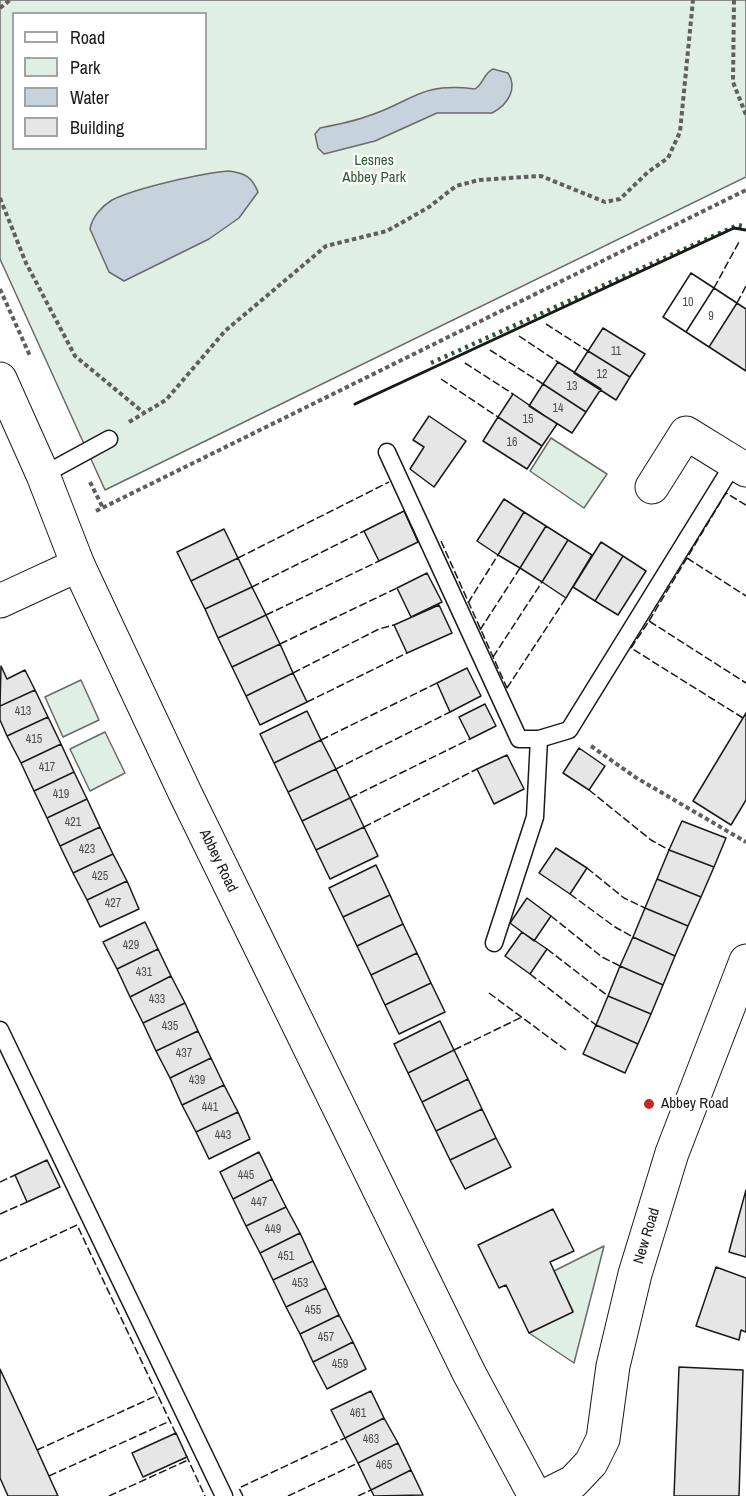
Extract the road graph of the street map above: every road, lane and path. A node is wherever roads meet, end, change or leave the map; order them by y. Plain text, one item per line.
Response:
1 (10, 0) edge
2 (693, 0) edge
3 (734, 0) edge
4 (0, 8) edge
5 (746, 115) edge
6 (746, 190) edge
7 (0, 198) edge
8 (0, 380) edge
9 (144, 413) junction
10 (103, 442) joint
11 (387, 452) dead end
12 (740, 466) edge
13 (43, 475) junction
14 (652, 487) dead end
15 (63, 527) junction
16 (78, 565) junction
17 (0, 601) edge
18 (569, 730) junction
19 (539, 739) junction
20 (746, 842) edge
21 (494, 943) dead end
22 (746, 961) edge
23 (0, 1030) edge
24 (224, 1496) edge
25 (535, 1496) edge
26 (545, 1496) edge

1 - 4 path
2 - 9 path
3 - 5 path
6 - 15 path
7 - 9 path
8 - 13 main road, Abbey Road
9 - 10 path
10 - 13 lane
11 - 19 lane
12 - 14 main road
12 - 18 lane
13 - 15 main road, Abbey Road
15 - 16 main road, Abbey Road
16 - 17 main road
16 - 25 main road, Abbey Road
18 - 19 lane
18 - 20 path
19 - 21 lane
22 - 26 main road, New Road
23 - 24 lane

